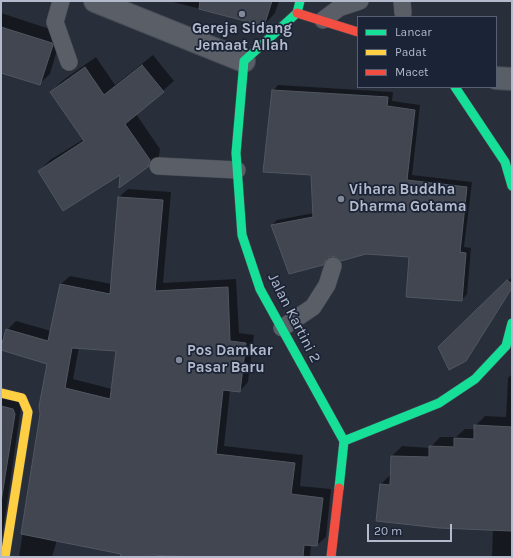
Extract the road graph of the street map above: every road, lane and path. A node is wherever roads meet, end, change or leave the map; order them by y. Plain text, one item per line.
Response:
1 (61, 1) edge
2 (95, 1) edge
3 (300, 1) edge
4 (360, 1) edge
5 (297, 13) junction
6 (323, 20) junction
7 (357, 32) edge
8 (244, 61) junction
9 (69, 62) dead end
10 (497, 78) edge
11 (512, 79) edge
12 (456, 88) edge
13 (158, 166) dead end
14 (237, 170) junction
15 (512, 186) edge
16 (333, 266) dead end
17 (512, 323) edge
18 (282, 328) junction
19 (509, 347) edge
20 (1, 393) edge
21 (344, 441) junction
22 (5, 557) edge
23 (331, 557) edge

1 - 9 lane
2 - 8 street
3 - 5 street
4 - 6 lane
5 - 6 street
5 - 8 street
6 - 7 street
8 - 14 street, Jalan Kartini 2
10 - 11 street
12 - 15 street
13 - 14 lane
14 - 18 street, Jalan Kartini 2
16 - 18 lane
17 - 19 street
18 - 21 street, Jalan Kartini 2
19 - 21 street
20 - 22 street
21 - 23 street

